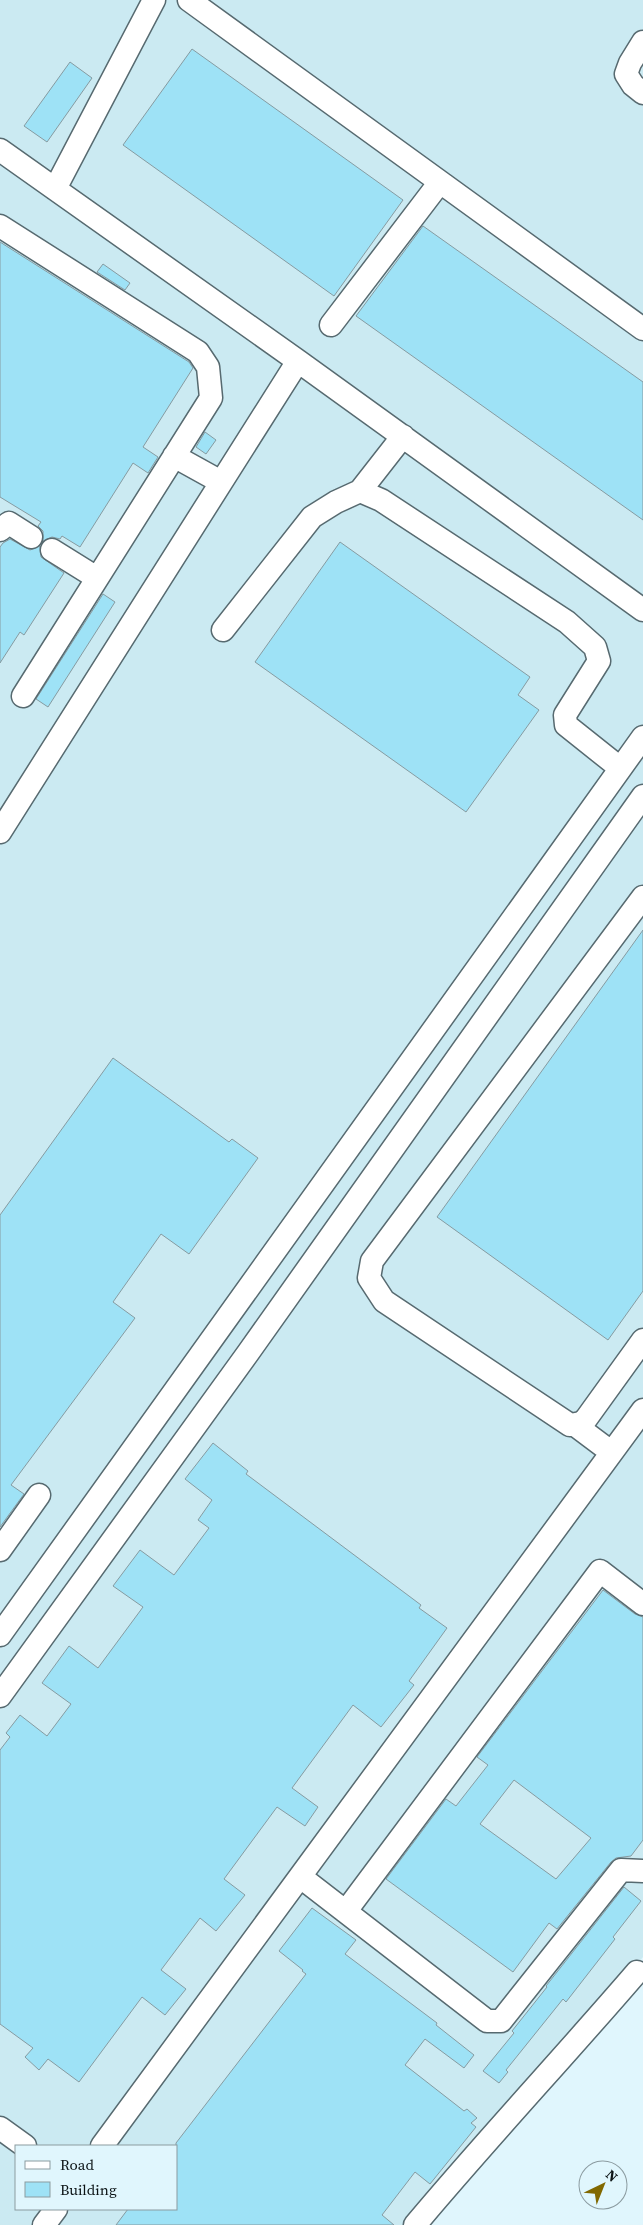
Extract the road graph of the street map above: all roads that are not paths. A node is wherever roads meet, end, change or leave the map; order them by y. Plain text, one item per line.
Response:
1 (154, 0) edge
2 (189, 0) edge
3 (643, 42) edge
4 (643, 93) edge
5 (0, 150) edge
6 (440, 182) junction
7 (55, 189) junction
8 (0, 226) edge
9 (331, 325) dead end
10 (643, 329) edge
11 (298, 361) junction
12 (402, 436) junction
13 (174, 456) junction
14 (221, 482) junction
15 (360, 491) junction
16 (0, 530) edge
17 (31, 537) dead end
18 (52, 550) dead end
19 (97, 578) junction
20 (643, 610) edge
21 (223, 630) dead end
22 (23, 696) dead end
23 (643, 737) edge
24 (620, 768) junction
25 (643, 796) edge
26 (0, 832) edge
27 (643, 897) edge
28 (218, 1331) junction
29 (643, 1340) edge
30 (248, 1353) junction
31 (643, 1410) edge
32 (576, 1425) junction
33 (611, 1452) junction
34 (39, 1495) dead end
35 (0, 1550) edge
36 (643, 1604) edge
37 (0, 1635) edge
38 (0, 1696) edge
39 (643, 1871) edge
40 (302, 1878) junction
41 (346, 1910) junction
42 (637, 1972) dead end
43 (0, 2128) edge
44 (24, 2145) edge
45 (103, 2145) edge
46 (55, 2210) edge
47 (44, 2225) edge
48 (414, 2225) edge

1 - 7 street
2 - 6 street
3 - 4 street
5 - 7 street
6 - 9 street
6 - 10 street
7 - 11 street
8 - 13 street
11 - 12 street
11 - 14 street
12 - 15 street
12 - 20 street
13 - 14 street
13 - 19 street
14 - 26 street
15 - 21 street
15 - 24 street
16 - 17 street
18 - 19 street
19 - 22 street
23 - 24 street
24 - 28 street
25 - 30 street
27 - 32 street
28 - 30 street
28 - 37 street
29 - 32 street
30 - 38 street
31 - 33 street
32 - 33 street
33 - 40 street
34 - 35 street
36 - 41 street
39 - 41 street
40 - 41 street
40 - 45 street
42 - 48 street
43 - 44 street
46 - 47 street

